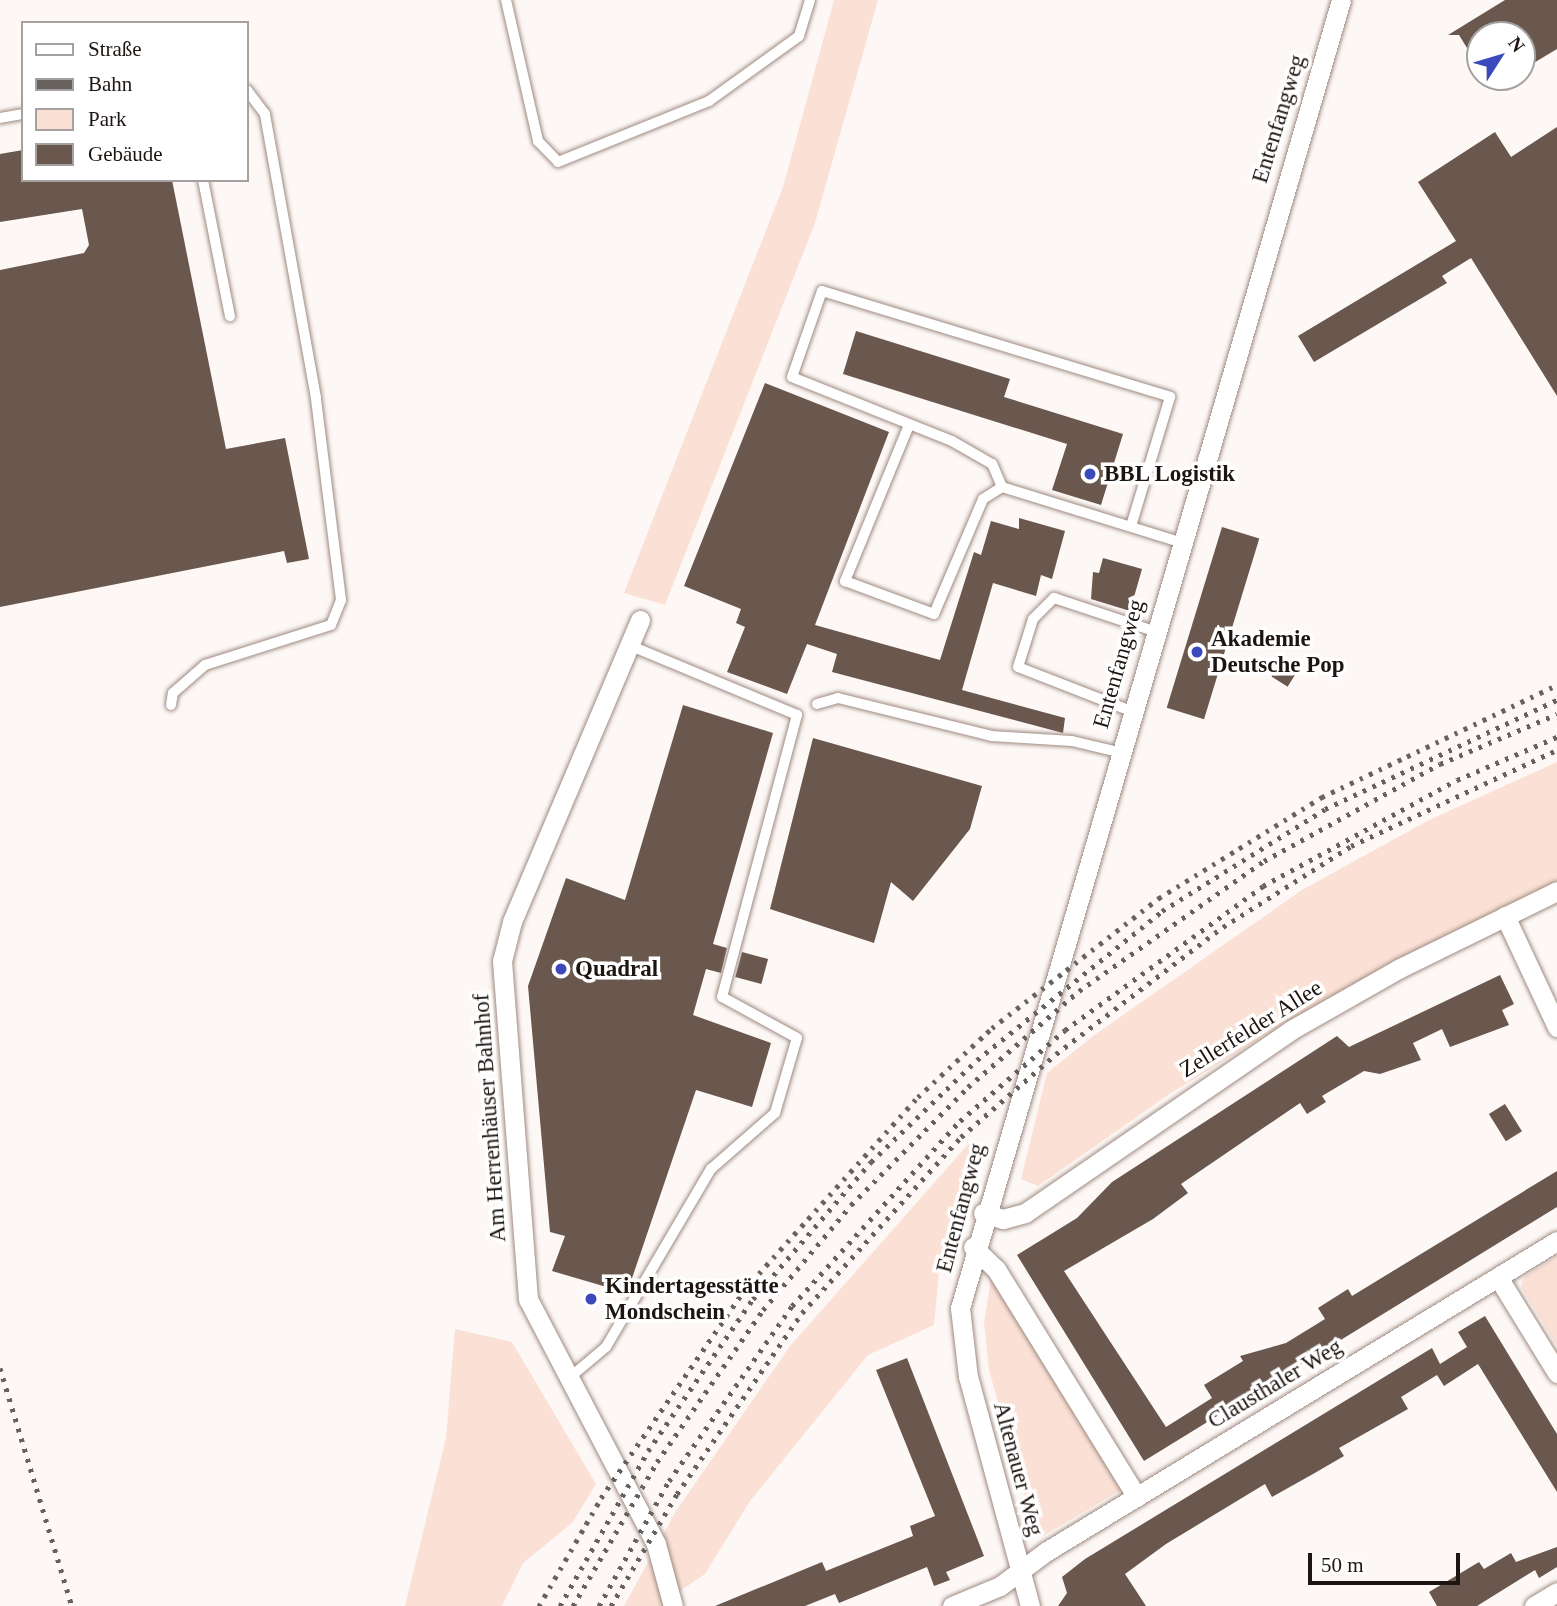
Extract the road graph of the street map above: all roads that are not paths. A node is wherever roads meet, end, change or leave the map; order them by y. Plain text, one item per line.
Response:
1 (506, 0) edge
2 (810, 0) edge
3 (1341, 0) edge
4 (248, 91) edge
5 (21, 114) edge
6 (0, 118) edge
7 (203, 182) edge
8 (230, 316) dead end
9 (909, 425) junction
10 (1002, 487) junction
11 (1131, 526) junction
12 (1180, 542) junction
13 (640, 620) dead end
14 (1154, 631) junction
15 (629, 645) junction
16 (817, 704) dead end
17 (171, 705) dead end
18 (1131, 711) junction
19 (1118, 752) junction
20 (1557, 891) edge
21 (1505, 916) junction
22 (1557, 1027) edge
23 (983, 1213) junction
24 (1557, 1241) edge
25 (973, 1247) junction
26 (1498, 1277) junction
27 (961, 1344) joint
28 (1557, 1373) edge
29 (567, 1380) junction
30 (1137, 1497) junction
31 (1020, 1571) junction
32 (1557, 1592) edge
33 (673, 1606) edge
34 (952, 1606) edge
35 (1030, 1606) edge
36 (1534, 1606) edge

1 - 2 lane
3 - 12 street, Entenfangweg
4 - 17 lane
5 - 6 lane
7 - 8 lane
9 - 10 lane
9 - 10 lane
9 - 11 lane
10 - 11 lane
11 - 12 lane
12 - 14 street, Entenfangweg
13 - 15 street, Am Herrenhäuser Bahnhof
14 - 18 street, Entenfangweg
14 - 18 lane
15 - 29 street, Am Herrenhäuser Bahnhof
15 - 29 lane
16 - 19 lane
18 - 19 street, Entenfangweg
19 - 23 street, Entenfangweg
20 - 21 street, Zellerfelder Allee
21 - 22 street
21 - 23 street, Zellerfelder Allee
23 - 25 street, Entenfangweg
24 - 26 street, Clausthaler Weg
25 - 27 street, Entenfangweg
25 - 30 street
26 - 28 street
26 - 30 street, Clausthaler Weg
27 - 31 street, Altenauer Weg
29 - 33 street, Am Herrenhäuser Bahnhof
30 - 31 street, Clausthaler Weg
31 - 34 street, Clausthaler Weg
31 - 35 street, Altenauer Weg
32 - 36 street

